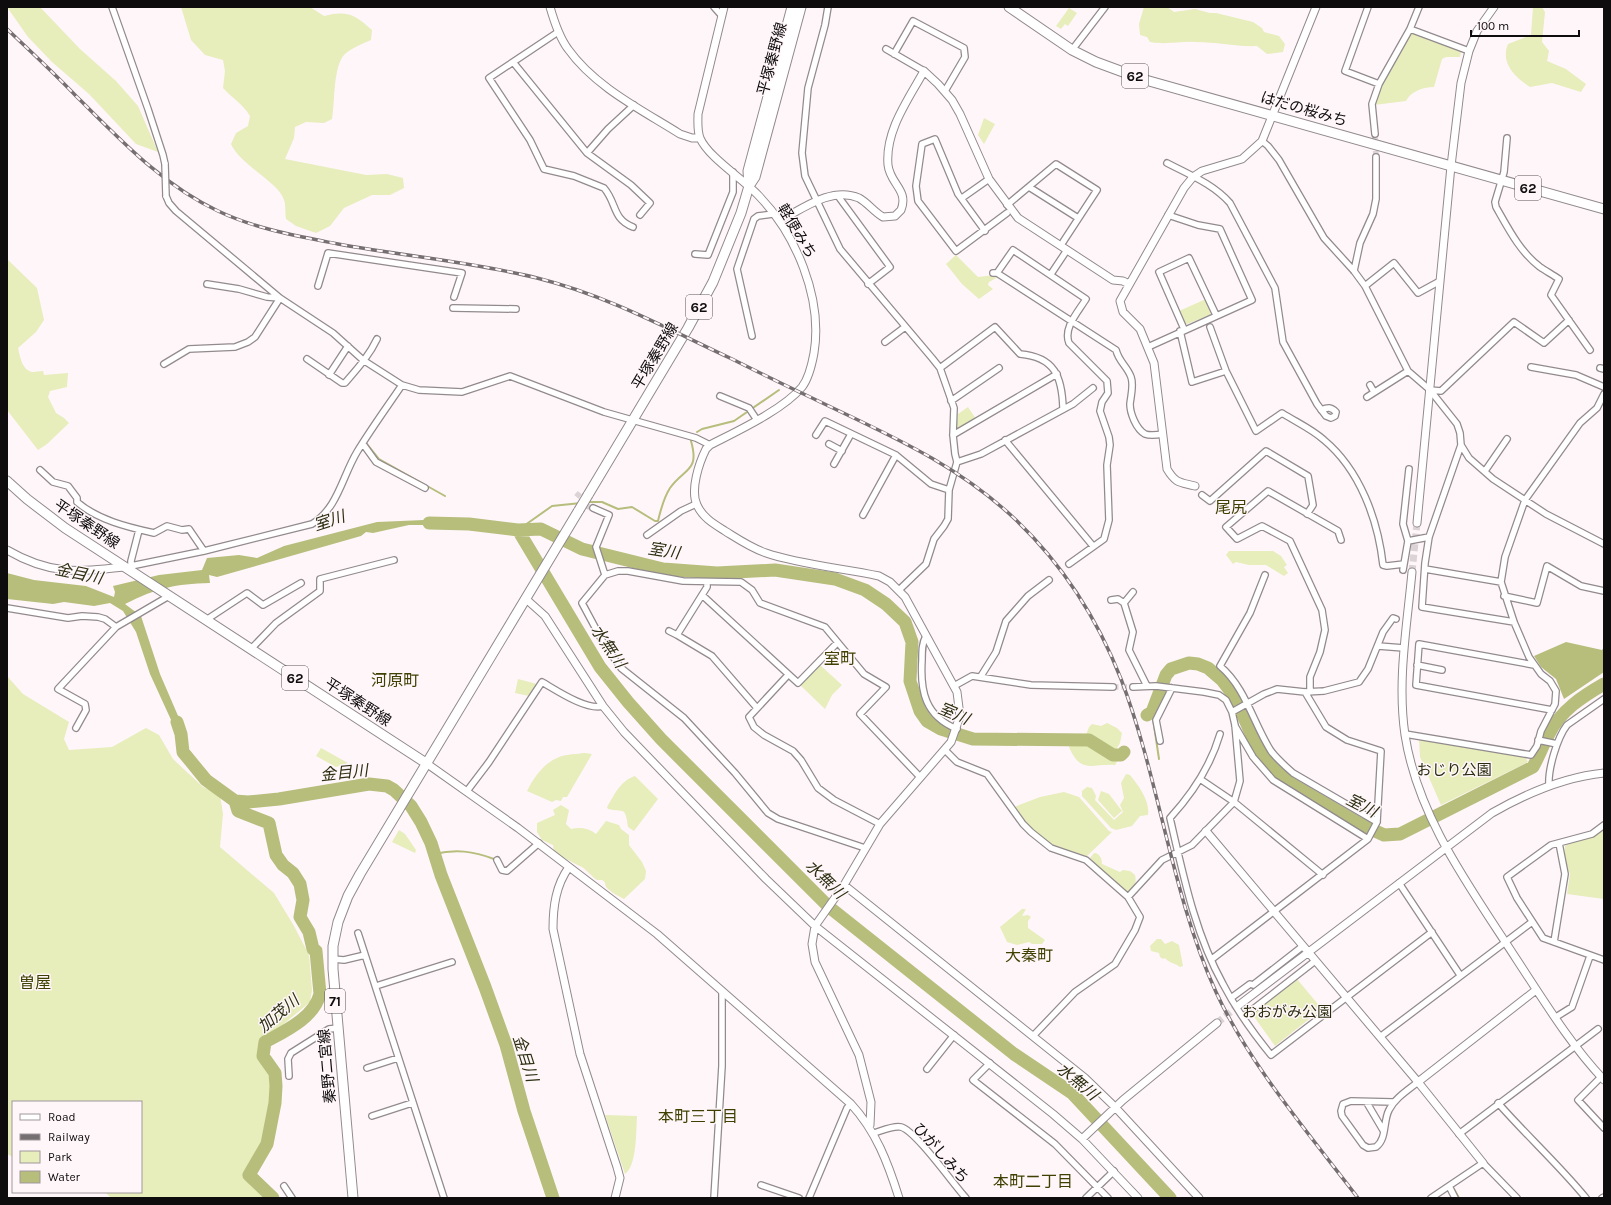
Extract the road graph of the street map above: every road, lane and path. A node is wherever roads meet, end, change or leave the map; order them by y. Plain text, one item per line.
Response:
1 (112, 7) edge
2 (550, 7) edge
3 (714, 7) edge
4 (724, 7) edge
5 (792, 7) edge
6 (801, 7) edge
7 (828, 7) edge
8 (1009, 7) edge
9 (1105, 7) edge
10 (1316, 7) edge
11 (1368, 7) edge
12 (1419, 7) edge
13 (1494, 7) edge
14 (722, 16) junction
15 (1410, 29) junction
16 (558, 32) junction
17 (886, 49) dead end
18 (1072, 50) junction
19 (1469, 51) junction
20 (894, 54) junction
21 (513, 62) junction
22 (924, 71) junction
23 (1379, 84) junction
24 (945, 91) junction
25 (634, 105) junction
26 (1274, 115) junction
27 (1375, 134) tunnel mouth
28 (700, 138) junction
29 (1507, 138) dead end
30 (1262, 141) junction
31 (587, 153) junction
32 (1376, 157) tunnel mouth
33 (1168, 163) dead end
34 (1451, 166) junction
35 (733, 172) junction
36 (1193, 177) junction
37 (988, 180) junction
38 (1501, 180) junction
39 (748, 186) junction
40 (1029, 187) junction
41 (838, 196) junction
42 (962, 198) junction
43 (817, 201) junction
44 (1007, 209) junction
45 (1604, 209) edge
46 (773, 214) junction
47 (640, 215) dead end
48 (1168, 215) junction
49 (1078, 218) junction
50 (779, 221) junction
51 (633, 227) dead end
52 (985, 231) junction
53 (1063, 242) dead end
54 (1067, 250) junction
55 (695, 254) dead end
56 (1354, 271) junction
57 (1051, 274) junction
58 (1440, 281) junction
59 (207, 284) dead end
60 (868, 284) junction
61 (1129, 284) junction
62 (318, 286) dead end
63 (1365, 286) junction
64 (454, 297) dead end
65 (280, 298) junction
66 (453, 308) dead end
67 (516, 309) dead end
68 (1216, 315) junction
69 (1569, 320) junction
70 (1072, 322) junction
71 (905, 327) junction
72 (1210, 327) dead end
73 (1182, 330) junction
74 (752, 336) dead end
75 (377, 340) dead end
76 (885, 342) dead end
77 (348, 346) junction
78 (1148, 347) junction
79 (1590, 350) dead end
80 (307, 359) dead end
81 (363, 360) junction
82 (164, 364) dead end
83 (1531, 367) dead end
84 (940, 368) junction
85 (999, 368) dead end
86 (1226, 371) junction
87 (1408, 371) junction
88 (1057, 374) junction
89 (329, 375) junction
90 (402, 385) junction
91 (1370, 385) dead end
92 (1604, 387) edge
93 (1092, 388) dead end
94 (1430, 390) junction
95 (1374, 392) junction
96 (1604, 394) edge
97 (720, 396) dead end
98 (1367, 396) dead end
99 (951, 401) junction
100 (1063, 408) junction
101 (1322, 410) dead end
102 (632, 420) junction
103 (757, 420) junction
104 (851, 434) junction
105 (1163, 434) junction
106 (816, 435) dead end
107 (953, 435) junction
108 (1507, 439) dead end
109 (1005, 440) junction
110 (363, 444) junction
111 (829, 444) dead end
112 (1461, 444) junction
113 (710, 445) junction
114 (842, 451) junction
115 (896, 455) junction
116 (957, 462) junction
117 (834, 464) dead end
118 (1409, 469) dead end
119 (40, 470) dead end
120 (1484, 471) junction
121 (7, 481) edge
122 (1195, 486) dead end
123 (425, 488) dead end
124 (949, 490) junction
125 (1202, 495) dead end
126 (1525, 500) junction
127 (696, 504) junction
128 (593, 508) tunnel mouth
129 (1307, 514) junction
130 (863, 515) dead end
131 (1417, 523) tunnel mouth
132 (139, 530) junction
133 (648, 535) dead end
134 (1429, 537) junction
135 (1341, 540) dead end
136 (1408, 541) junction
137 (1604, 544) edge
138 (1094, 546) junction
139 (7, 550) edge
140 (204, 551) junction
141 (394, 560) dead end
142 (1069, 564) dead end
143 (130, 569) junction
144 (1425, 569) junction
145 (1412, 572) tunnel mouth
146 (605, 575) junction
147 (1265, 575) dead end
148 (1049, 580) dead end
149 (707, 582) junction
150 (1501, 582) junction
151 (302, 583) dead end
152 (899, 590) junction
153 (1133, 592) dead end
154 (1604, 592) edge
155 (167, 594) junction
156 (702, 595) junction
157 (1504, 596) junction
158 (526, 599) junction
159 (1110, 600) dead end
160 (1124, 603) junction
161 (7, 608) edge
162 (1396, 619) dead end
163 (206, 620) junction
164 (1514, 622) junction
165 (117, 626) junction
166 (669, 631) dead end
167 (677, 635) junction
168 (926, 636) junction
169 (837, 644) junction
170 (1378, 646) junction
171 (1404, 648) junction
172 (252, 649) junction
173 (1534, 664) junction
174 (1416, 665) junction
175 (1442, 670) dead end
176 (788, 675) junction
177 (981, 676) junction
178 (954, 686) junction
179 (1147, 686) junction
180 (1113, 687) tunnel mouth
181 (1133, 687) tunnel mouth
182 (1170, 688) junction
183 (1308, 692) junction
184 (1604, 699) edge
185 (1247, 703) junction
186 (603, 706) junction
187 (757, 708) junction
188 (1552, 710) junction
189 (1232, 712) junction
190 (1235, 726) junction
191 (76, 728) dead end
192 (957, 729) junction
193 (1220, 734) dead end
194 (1405, 734) junction
195 (1538, 740) junction
196 (1160, 741) dead end
197 (1557, 744) junction
198 (945, 750) junction
199 (426, 762) junction
200 (1604, 773) edge
201 (920, 777) junction
202 (1200, 779) junction
203 (1549, 785) junction
204 (467, 791) junction
205 (1234, 802) junction
206 (880, 824) junction
207 (1376, 824) junction
208 (1604, 825) edge
209 (1206, 831) junction
210 (1369, 838) junction
211 (539, 843) junction
212 (1559, 843) junction
213 (865, 848) junction
214 (1445, 848) junction
215 (1178, 851) junction
216 (497, 860) dead end
217 (569, 867) junction
218 (1323, 875) junction
219 (1400, 884) junction
220 (843, 886) junction
221 (1128, 897) junction
222 (1274, 912) junction
223 (1532, 922) junction
224 (816, 925) junction
225 (1432, 932) junction
226 (358, 933) dead end
227 (1505, 941) junction
228 (1554, 942) junction
229 (1303, 946) junction
230 (1309, 952) junction
231 (366, 955) junction
232 (1590, 956) junction
233 (333, 959) junction
234 (1212, 959) junction
235 (1604, 960) edge
236 (1315, 961) junction
237 (452, 962) dead end
238 (1460, 975) junction
239 (376, 986) junction
240 (1536, 990) junction
241 (722, 991) junction
242 (1346, 997) junction
243 (1231, 998) junction
244 (1239, 1005) tunnel mouth
245 (1243, 1017) junction
246 (1556, 1018) junction
247 (1217, 1023) tunnel mouth
248 (338, 1028) junction
249 (1598, 1029) dead end
250 (954, 1035) junction
251 (1034, 1036) junction
252 (1380, 1037) junction
253 (1576, 1046) junction
254 (398, 1058) junction
255 (990, 1063) junction
256 (367, 1068) dead end
257 (927, 1069) dead end
258 (289, 1076) dead end
259 (1603, 1078) edge
260 (1418, 1082) junction
261 (1393, 1102) junction
262 (412, 1103) junction
263 (1367, 1103) junction
264 (1498, 1103) junction
265 (851, 1104) junction
266 (1112, 1110) junction
267 (372, 1116) dead end
268 (870, 1125) junction
269 (1604, 1128) edge
270 (1384, 1130) junction
271 (874, 1133) junction
272 (1459, 1134) junction
273 (1084, 1137) junction
274 (1483, 1162) junction
275 (1114, 1171) junction
276 (761, 1185) dead end
277 (284, 1186) dead end
278 (1098, 1186) junction
279 (1449, 1186) junction
280 (290, 1197) edge
281 (353, 1198) edge
282 (444, 1198) edge
283 (615, 1198) edge
284 (714, 1198) edge
285 (799, 1198) edge
286 (809, 1198) edge
287 (899, 1198) edge
288 (966, 1198) edge
289 (1086, 1198) edge
290 (1108, 1198) edge
291 (1138, 1198) edge
292 (1199, 1198) edge
293 (1431, 1198) edge
294 (1455, 1198) edge
295 (1517, 1198) edge
296 (1586, 1198) edge

1 - 65 street, bridge
2 - 16 street
3 - 14 street
4 - 14 street
5 - 39 main road, 平塚秦野線 / 62
6 - 39 main road, 平塚秦野線 / 62
7 - 43 street
8 - 18 main road, はだの桜みち / 62
9 - 18 street
10 - 26 street
11 - 23 street
12 - 15 street
13 - 19 street
14 - 28 street
15 - 19 street
15 - 23 street
16 - 21 street
16 - 25 street
17 - 20 street
18 - 26 main road, はだの桜みち / 62
19 - 34 street
20 - 22 street
20 - 24 street
21 - 31 street
21 - 51 street
22 - 24 street
22 - 41 street
23 - 27 street
24 - 37 street
25 - 28 street
25 - 31 street
26 - 30 street
26 - 34 main road, はだの桜みち / 62
28 - 35 street, 軽便みち
29 - 38 street
30 - 36 street
30 - 56 street
31 - 47 street
32 - 56 street
33 - 36 street
34 - 38 main road, はだの桜みち / 62
34 - 58 street
35 - 39 street, 軽便みち
35 - 55 street
36 - 48 street
36 - 101 street
37 - 42 street
37 - 44 street
38 - 45 main road, はだの桜みち / 62
38 - 69 street
39 - 46 street, 軽便みち
39 - 102 main road, 平塚秦野線 / 62
40 - 44 street
40 - 49 street
40 - 49 street
41 - 43 street
41 - 60 street
42 - 52 street
42 - 52 street
43 - 50 street
43 - 60 street
44 - 52 street
44 - 54 street
46 - 50 street, 軽便みち
46 - 74 street
48 - 61 street
48 - 68 street
49 - 53 street
50 - 103 street, 軽便みち
54 - 57 street
54 - 61 street
56 - 63 street
57 - 70 street
57 - 70 street
58 - 63 street
58 - 94 street
59 - 65 street
60 - 71 street
61 - 78 street
62 - 64 street
63 - 87 street
65 - 77 street
65 - 82 street
66 - 67 street
68 - 73 street
68 - 73 street
69 - 79 street
69 - 94 street
70 - 105 street
70 - 138 street
71 - 76 street
71 - 84 street
72 - 86 street
73 - 78 street
73 - 86 street
75 - 81 street
77 - 81 street
77 - 89 street
78 - 105 street
80 - 89 street
81 - 89 street
81 - 90 street
83 - 92 street
84 - 88 street
84 - 99 street
85 - 99 street
86 - 136 street
87 - 94 street
87 - 95 street
88 - 100 street
88 - 107 street
90 - 102 street
90 - 110 street
91 - 95 street
93 - 100 street
94 - 112 street
94 - 131 street
95 - 98 street
96 - 126 street
97 - 103 street
99 - 107 street
100 - 109 street
102 - 113 street
102 - 158 main road, 平塚秦野線 / 62, bridge
103 - 113 street, 軽便みち
104 - 106 street
104 - 114 street
104 - 115 street
105 - 122 street
107 - 116 street
108 - 120 street
109 - 116 street
109 - 138 street
110 - 123 street
110 - 140 street
111 - 114 street
112 - 120 street
112 - 134 street
113 - 127 street
114 - 117 street
115 - 124 street
115 - 130 street
116 - 124 street
118 - 136 street
119 - 132 street
120 - 126 street
121 - 143 main road, 平塚秦野線 / 62
124 - 152 street
125 - 129 street
126 - 137 street
126 - 150 street
127 - 133 street
127 - 152 street
128 - 146 street
129 - 135 street
129 - 183 street
132 - 140 street
132 - 143 street
134 - 136 street
134 - 144 street
138 - 142 street
139 - 143 street
140 - 143 street
141 - 172 street
143 - 155 main road, 平塚秦野線 / 62
144 - 150 street
144 - 164 street
145 - 171 street
146 - 149 street
146 - 213 street
147 - 185 street
148 - 177 street
149 - 156 street
149 - 169 street
150 - 157 street
151 - 163 street
152 - 168 street
153 - 160 street
154 - 157 street
155 - 163 main road, 平塚秦野線 / 62
155 - 165 street
156 - 167 street
156 - 176 street
157 - 164 street
158 - 186 street
158 - 199 main road, 62
159 - 160 street
160 - 179 street
161 - 165 street
162 - 170 street
163 - 172 main road, 平塚秦野線 / 62
164 - 173 street
165 - 191 street
166 - 167 street
167 - 187 street
168 - 178 street
168 - 192 street
169 - 176 street
169 - 201 street
170 - 171 street
170 - 183 street
171 - 194 street
172 - 199 main road, 平塚秦野線 / 62
173 - 174 street
173 - 188 street
174 - 175 street
174 - 188 street
176 - 187 street
177 - 178 street
177 - 180 street
178 - 192 street
179 - 181 street
179 - 182 street
182 - 189 street
182 - 196 street
183 - 185 street
183 - 207 street
184 - 197 street
185 - 189 street
185 - 207 street
186 - 204 street
186 - 224 street
187 - 206 street
188 - 195 street
189 - 190 street
190 - 205 street
190 - 210 street
192 - 198 street
193 - 202 street
194 - 195 street
194 - 214 street
195 - 197 street
197 - 203 street
198 - 201 street
198 - 221 street
199 - 204 street
199 - 233 main road, 秦野二宮線 / 71
200 - 203 street
201 - 206 street
202 - 205 street
202 - 215 street
203 - 214 street
204 - 211 street
205 - 209 street
205 - 218 street
206 - 213 street
207 - 210 street
208 - 212 street
209 - 215 street
209 - 222 street
210 - 218 street
211 - 216 street
211 - 217 street
212 - 223 street
212 - 228 street
213 - 220 street
214 - 219 street
214 - 227 street
215 - 221 street
215 - 234 street
217 - 241 street
217 - 283 street
218 - 222 street
219 - 225 street
219 - 230 street
220 - 224 street
220 - 251 street
221 - 251 street
222 - 229 street
222 - 234 street
223 - 227 street
223 - 228 street
224 - 250 street
224 - 268 street
225 - 238 street
225 - 242 street
226 - 231 street
227 - 238 street
227 - 240 street
228 - 232 street
229 - 230 street
229 - 243 street
230 - 236 street
230 - 244 street
231 - 233 street
231 - 239 street
232 - 235 street
232 - 246 street
233 - 248 main road, 秦野二宮線 / 71
234 - 243 street
236 - 242 street
236 - 245 street
237 - 239 street
238 - 252 street
239 - 254 street
240 - 246 street
240 - 260 street
241 - 265 street
241 - 284 street
242 - 245 street
242 - 252 street
243 - 245 street
246 - 253 street
247 - 266 street
248 - 258 street
248 - 281 main road, 秦野二宮線 / 71
249 - 253 street
250 - 255 street
250 - 257 street
251 - 266 street
252 - 260 street
253 - 259 street
253 - 264 street
254 - 256 street
254 - 262 street
255 - 273 street
255 - 278 street
259 - 269 street
260 - 261 street
260 - 272 street
261 - 263 street
261 - 270 street
262 - 267 street
262 - 282 street
263 - 270 street
263 - 270 street
264 - 272 street
264 - 296 street
265 - 268 street
265 - 286 street
266 - 273 street
266 - 292 street
268 - 271 street
271 - 287 street
271 - 288 street, ひがしみち
272 - 274 street
273 - 275 street
274 - 279 street
274 - 295 street
275 - 278 street
275 - 291 street
276 - 285 street
277 - 280 street
278 - 289 street
278 - 290 street
279 - 293 street
279 - 294 street

